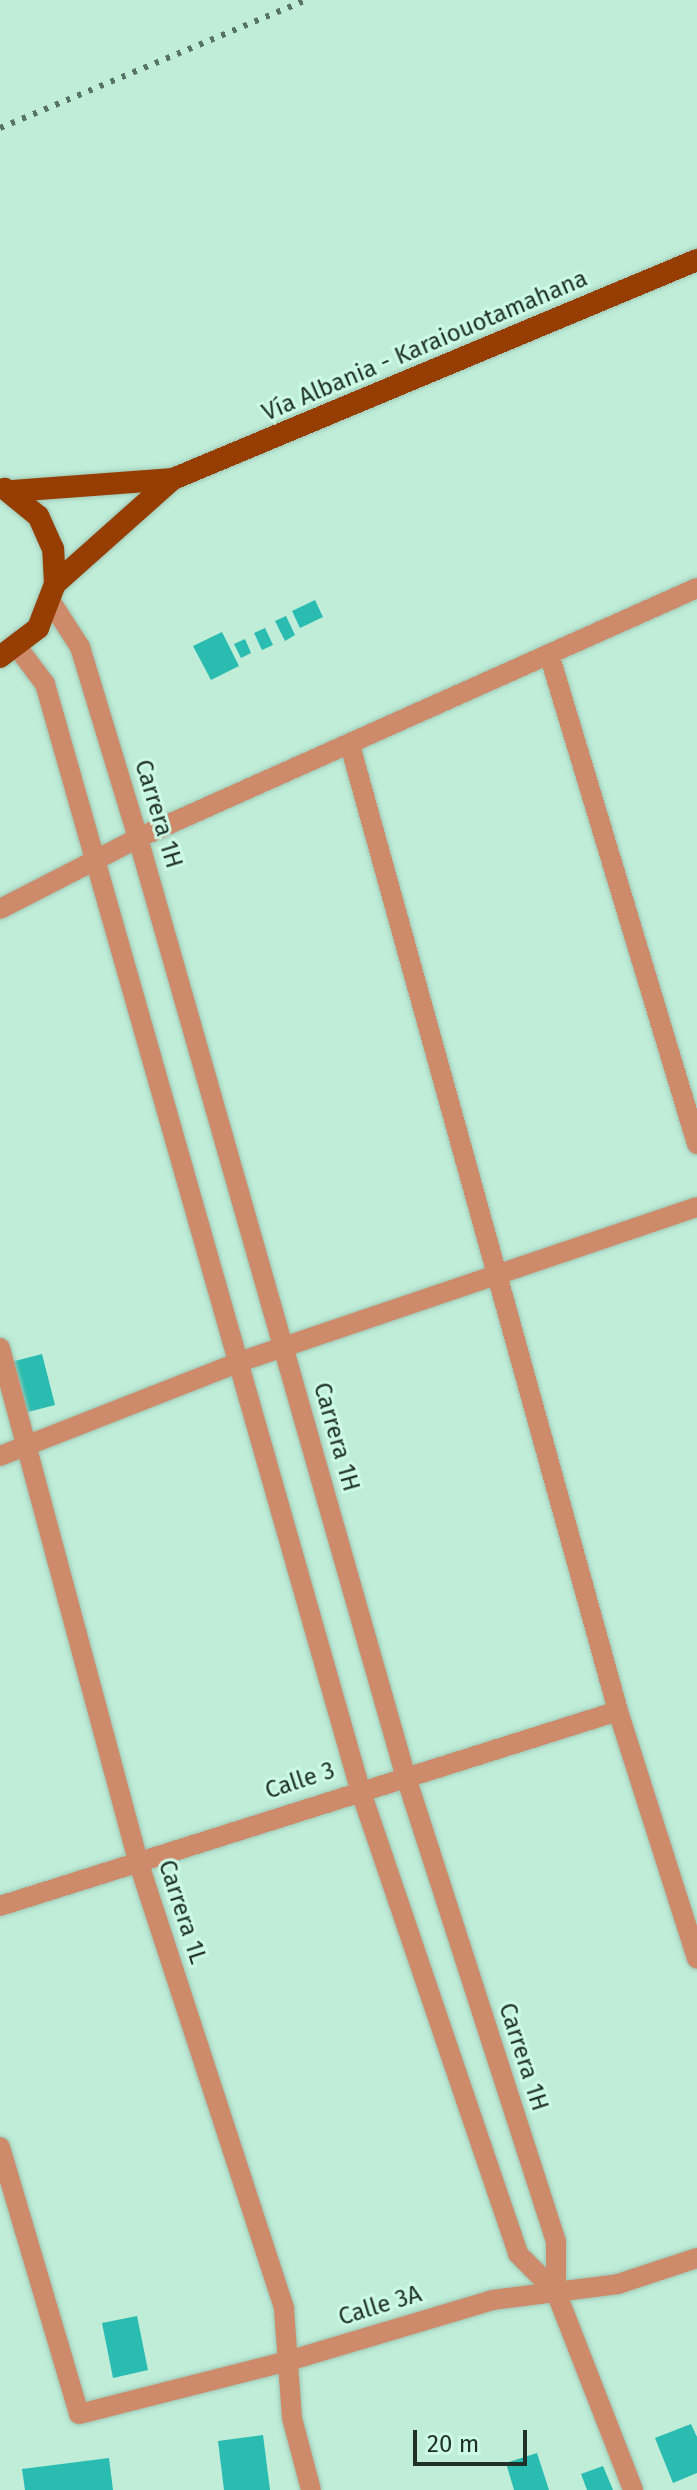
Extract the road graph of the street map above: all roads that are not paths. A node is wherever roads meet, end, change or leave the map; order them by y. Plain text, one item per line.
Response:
1 (697, 260) edge
2 (173, 479) junction
3 (6, 489) edge
4 (697, 588) edge
5 (53, 593) junction
6 (9, 653) edge
7 (549, 654) junction
8 (350, 745) junction
9 (138, 838) junction
10 (92, 861) junction
11 (0, 909) edge
12 (697, 1144) edge
13 (697, 1207) edge
14 (496, 1278) junction
15 (0, 1348) edge
16 (283, 1348) junction
17 (242, 1361) junction
18 (24, 1447) junction
19 (0, 1456) edge
20 (618, 1711) junction
21 (405, 1774) junction
22 (360, 1789) junction
23 (138, 1861) junction
24 (0, 1906) edge
25 (697, 1959) edge
26 (0, 2147) edge
27 (697, 2258) edge
28 (556, 2292) junction
29 (288, 2361) junction
30 (311, 2490) edge
31 (633, 2490) edge

1 - 2 highway, Vía Albania - Karaiouotamahana
2 - 3 highway, Vía Albania - Karaiouotamahana
2 - 5 highway, Vía Albania - Karaiouotamahana
3 - 5 highway
4 - 7 street
5 - 6 highway, Vía Albania - Karaiouotamahana
5 - 9 street, Carrera 1H
6 - 10 street, Carrera 1H
7 - 8 street
7 - 12 street
8 - 9 street
8 - 14 street
9 - 10 street
9 - 16 street, Carrera 1H
10 - 11 street
10 - 17 street, Carrera 1H
13 - 14 street
14 - 16 street
14 - 20 street
15 - 18 street, Carrera 1L
16 - 17 street
16 - 21 street, Carrera 1H
17 - 18 street
17 - 22 street, Carrera 1H
18 - 19 street
18 - 23 street, Carrera 1L
20 - 21 street, Calle 3
20 - 25 street
21 - 22 street, Calle 3
21 - 28 street, Carrera 1H
22 - 23 street, Calle 3
22 - 28 street, Carrera 1H
23 - 24 street, Calle 3
23 - 29 street, Carrera 1L
26 - 29 street, Calle 3A
27 - 28 street, Calle 3A
28 - 29 street, Calle 3A
28 - 31 street, Carrera 1H
29 - 30 street, Carrera 1L

